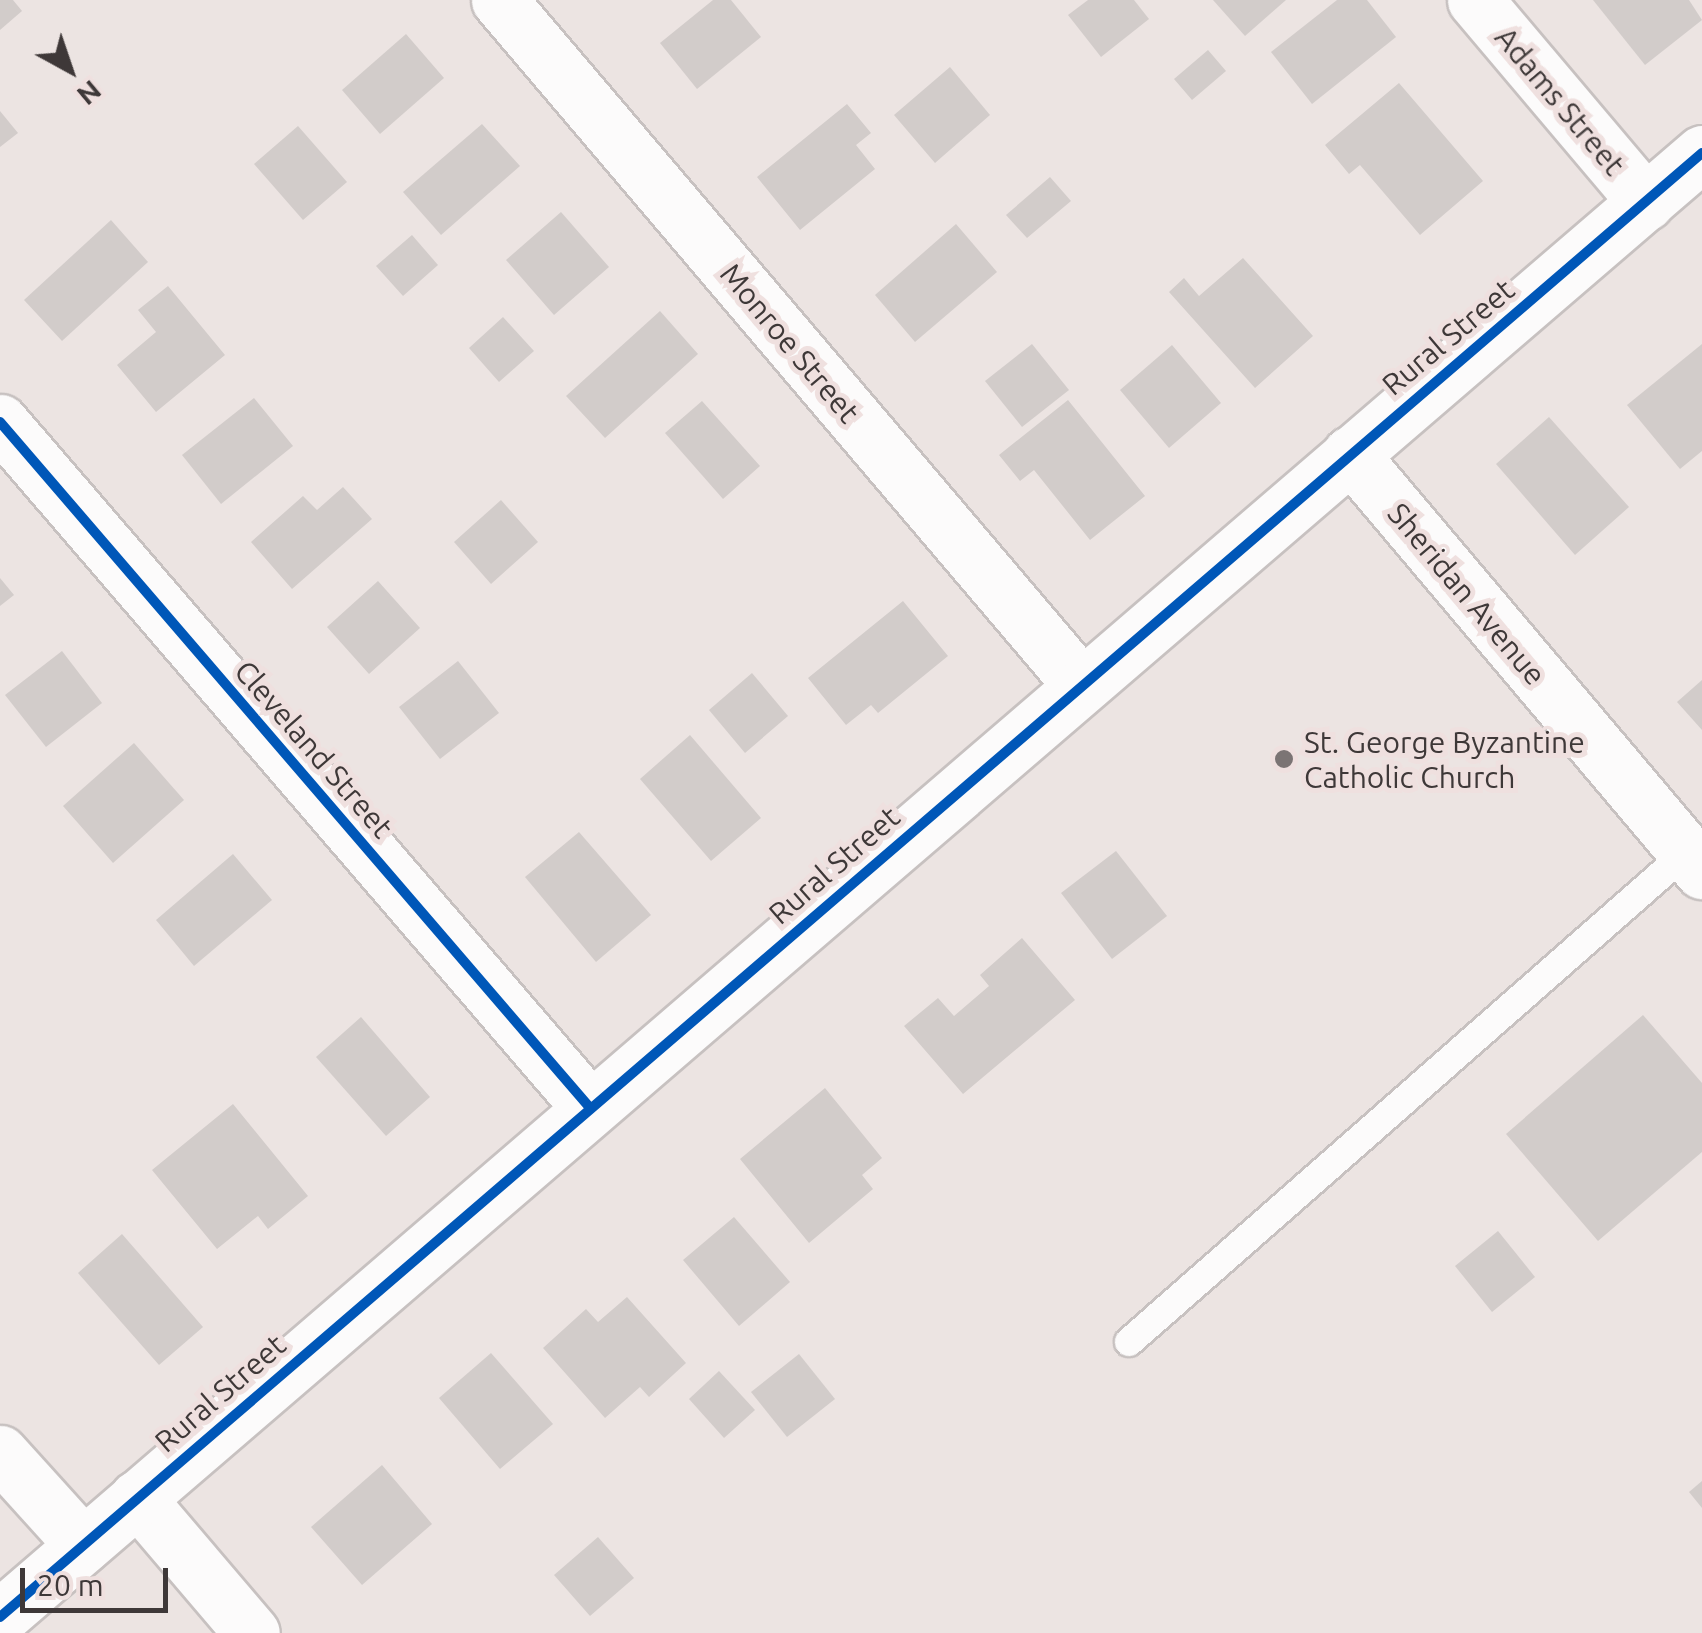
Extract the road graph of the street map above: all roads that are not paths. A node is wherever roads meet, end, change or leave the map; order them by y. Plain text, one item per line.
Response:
1 (499, 0) edge
2 (1475, 0) edge
3 (1702, 153) edge
4 (1646, 202) junction
5 (0, 422) edge
6 (1350, 454) junction
7 (1082, 686) junction
8 (1694, 862) edge
9 (590, 1108) junction
10 (1129, 1342) dead end
11 (0, 1453) edge
12 (137, 1498) junction
13 (84, 1545) junction
14 (0, 1617) edge
15 (252, 1633) edge

1 - 7 street, Monroe Street
2 - 4 street, Adams Street
3 - 4 street, Rural Street
4 - 6 street, Rural Street
5 - 9 street, Cleveland Street
6 - 7 street, Rural Street
6 - 8 street, Sheridan Avenue
7 - 9 street, Rural Street
8 - 10 lane
9 - 12 street, Rural Street
11 - 13 street
12 - 13 street, Rural Street
12 - 15 street
13 - 14 street, Rural Street

